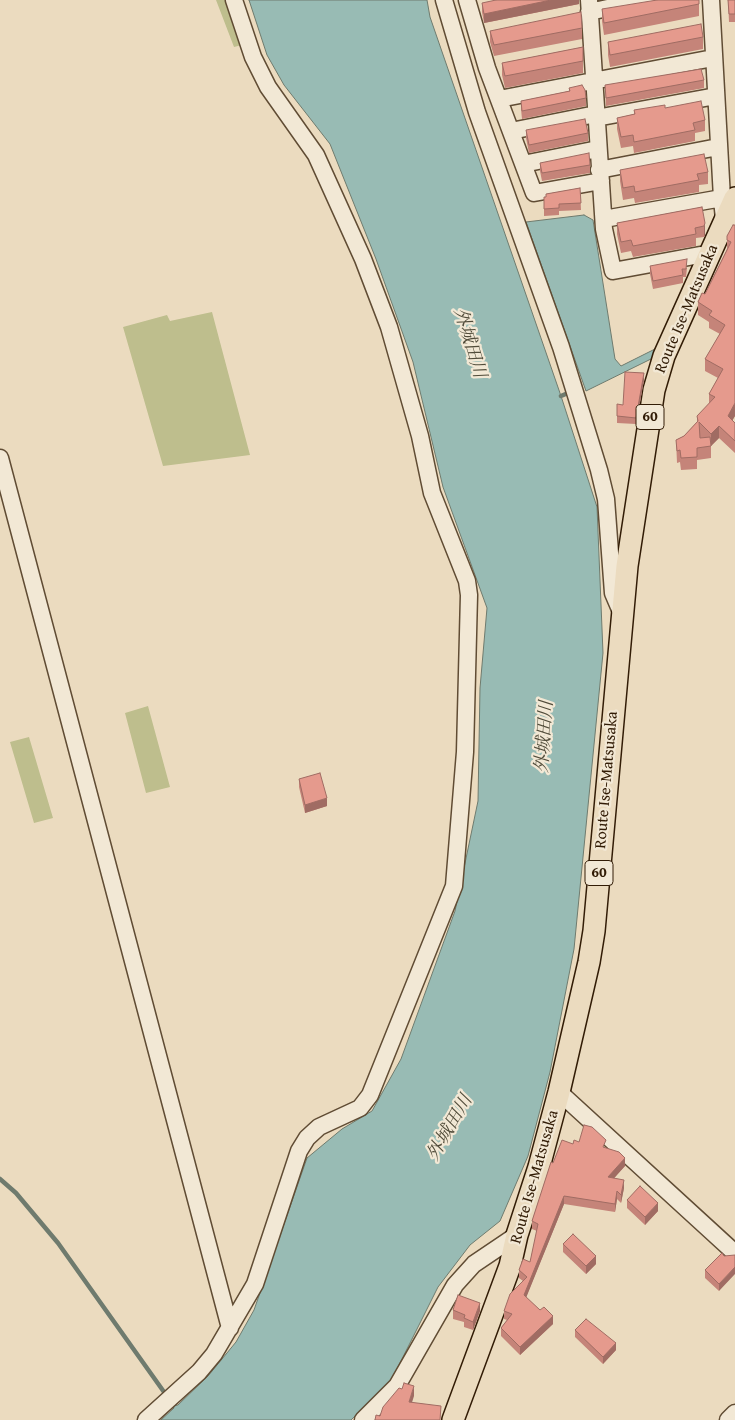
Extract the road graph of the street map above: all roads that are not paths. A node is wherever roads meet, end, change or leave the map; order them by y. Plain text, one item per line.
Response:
1 (234, 0) edge
2 (444, 0) edge
3 (467, 0) edge
4 (646, 0) edge
5 (711, 0) edge
6 (589, 6) edge
7 (571, 16) edge
8 (712, 24) junction
9 (694, 27) edge
10 (495, 31) edge
11 (476, 34) junction
12 (611, 42) edge
13 (592, 46) junction
14 (573, 51) edge
15 (713, 58) junction
16 (506, 64) edge
17 (487, 68) junction
18 (595, 80) junction
19 (716, 96) junction
20 (499, 99) junction
21 (596, 116) junction
22 (511, 131) junction
23 (718, 147) junction
24 (598, 149) junction
25 (523, 164) junction
26 (600, 175) junction
27 (728, 198) edge
28 (604, 220) junction
29 (730, 224) edge
30 (708, 257) junction
31 (0, 458) edge
32 (622, 614) junction
33 (559, 1092) junction
34 (517, 1235) junction
35 (735, 1254) edge
36 (230, 1328) junction
37 (735, 1413) edge
38 (146, 1420) edge
39 (363, 1420) edge
40 (453, 1420) edge
41 (728, 1420) edge

1 - 36 street
2 - 32 street
3 - 11 street
4 - 6 street
5 - 8 street
6 - 7 street
6 - 13 street
8 - 9 street
8 - 15 street
10 - 11 street
11 - 17 street
12 - 13 street
13 - 14 street
13 - 18 street
15 - 18 street
15 - 19 street
16 - 17 street
17 - 20 street
18 - 20 street
18 - 21 street
19 - 21 street
19 - 23 street
20 - 22 street
21 - 22 street
21 - 24 street
22 - 25 street
23 - 26 street
23 - 27 street
24 - 25 street
24 - 26 street
25 - 26 street
26 - 28 street
27 - 28 street
27 - 29 main road, Route Ise-Matsusaka / 60
28 - 30 street
29 - 30 main road, Route Ise-Matsusaka / 60
30 - 32 main road, Route Ise-Matsusaka / 60
31 - 36 street
32 - 33 main road, Route Ise-Matsusaka / 60
33 - 34 main road, Route Ise-Matsusaka / 60
33 - 35 street
34 - 39 street
34 - 40 main road, Route Ise-Matsusaka / 60
36 - 38 street
37 - 41 street

